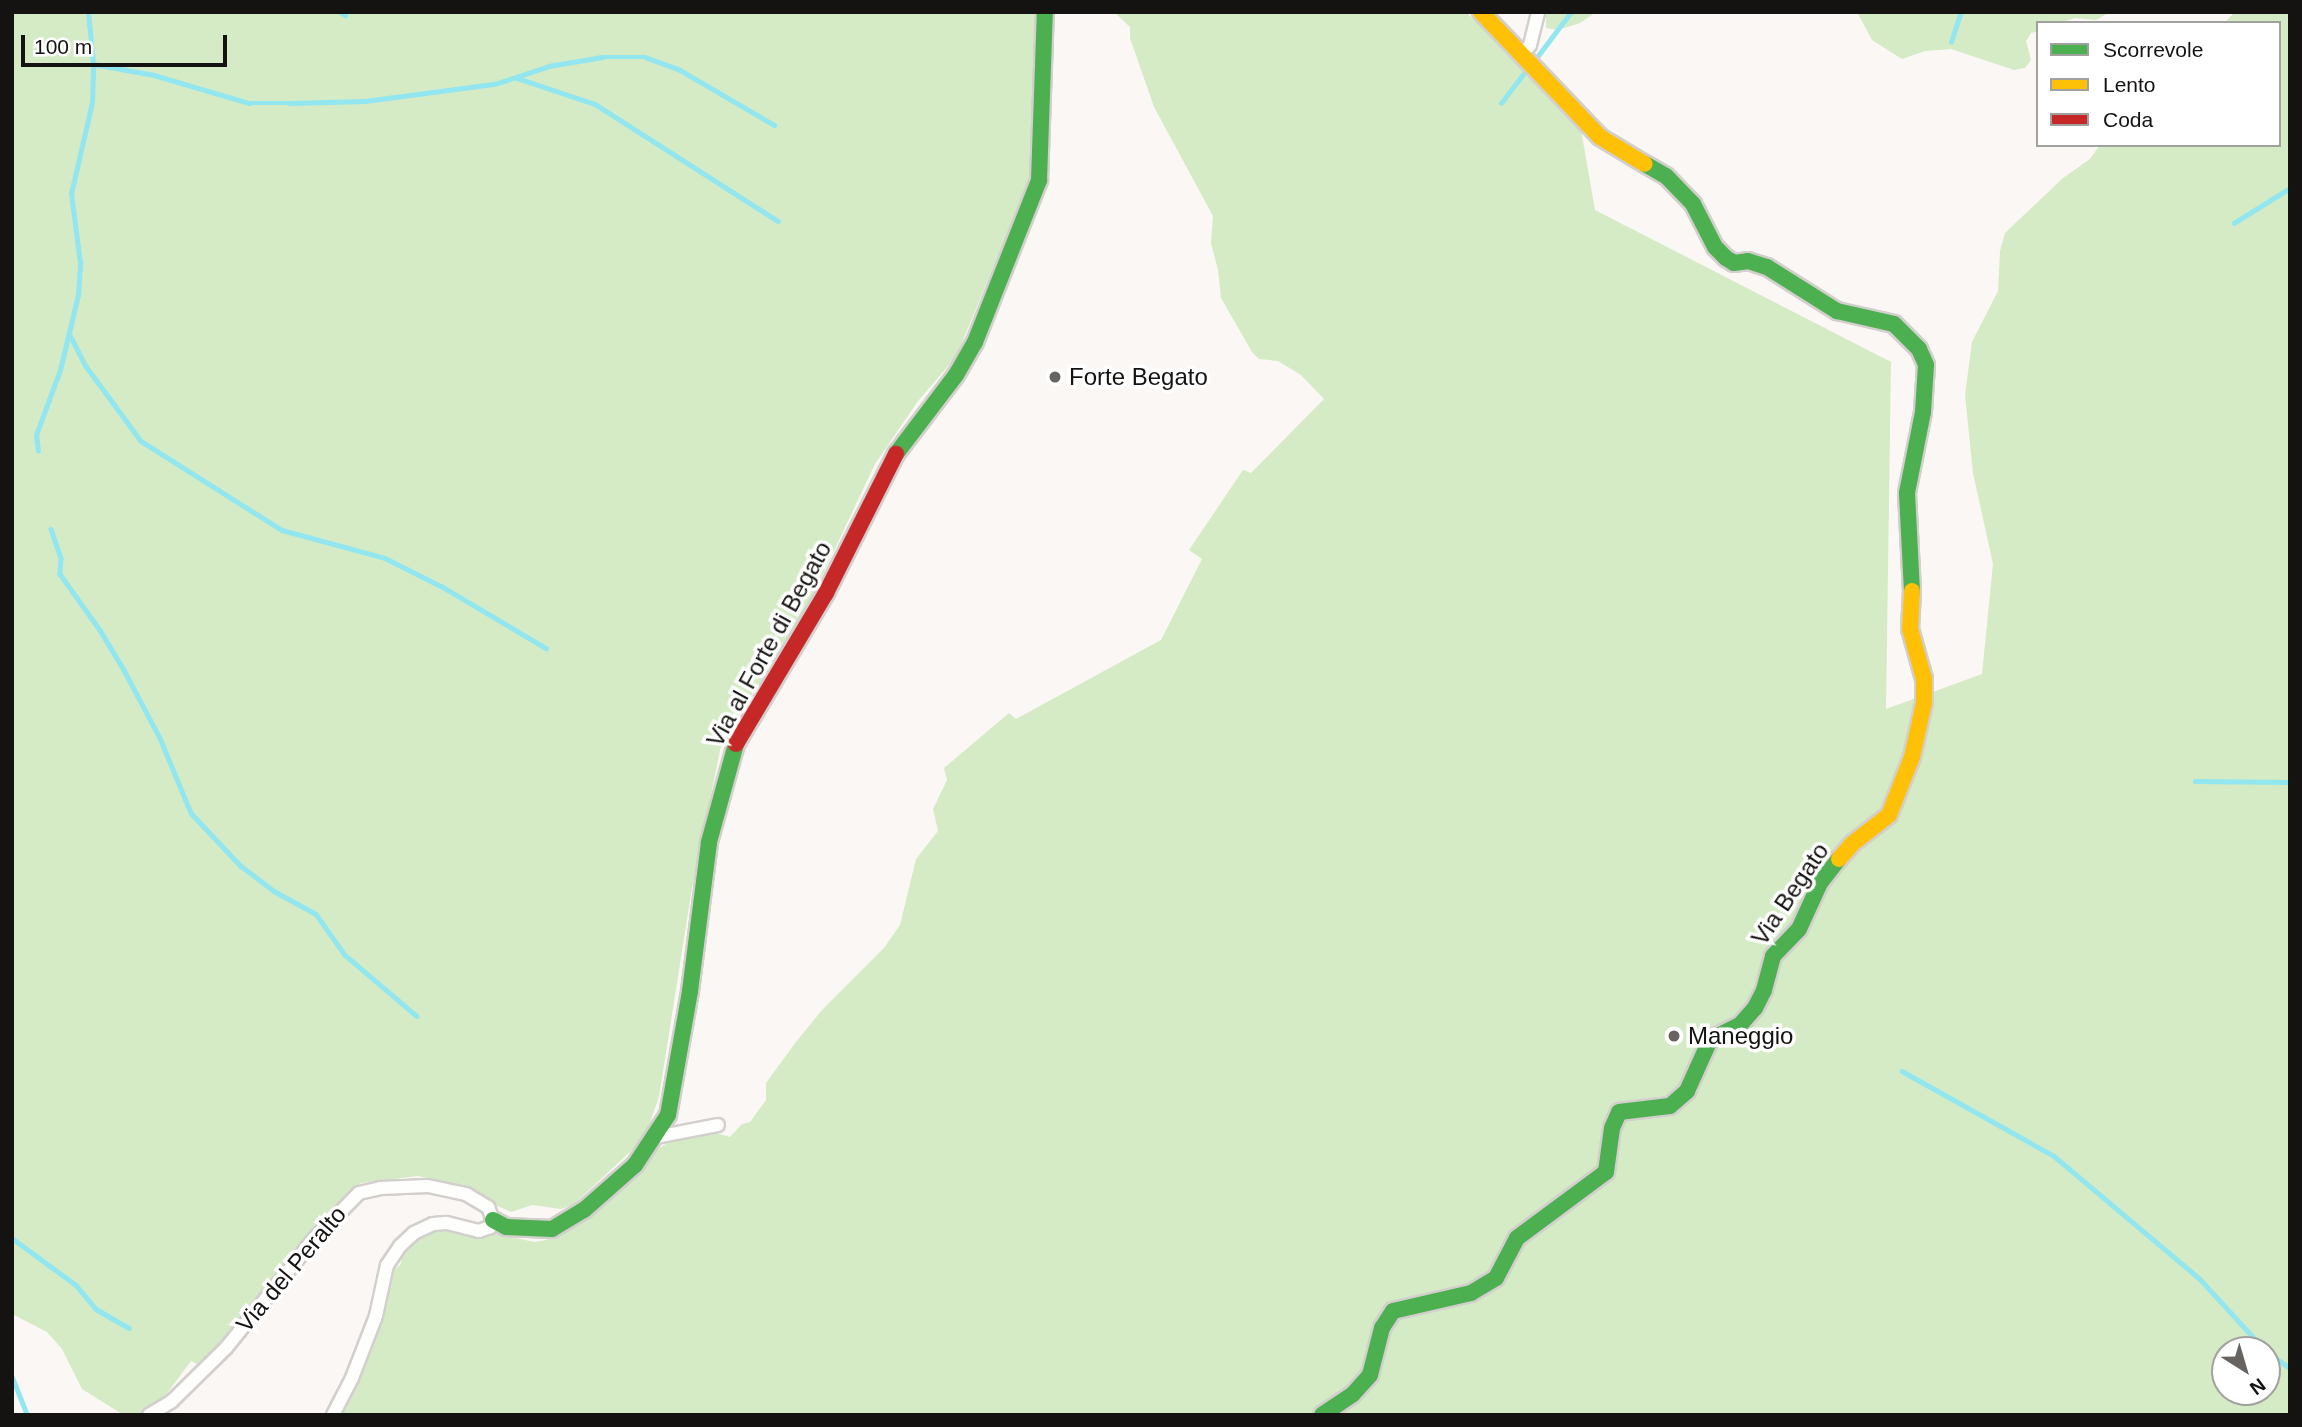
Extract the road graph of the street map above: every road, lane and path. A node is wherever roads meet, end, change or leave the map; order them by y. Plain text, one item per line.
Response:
1 (1045, 12) edge
2 (1481, 12) edge
3 (1538, 12) edge
4 (1522, 54) junction
5 (718, 1125) dead end
6 (656, 1137) junction
7 (493, 1220) junction
8 (149, 1415) edge
9 (332, 1415) edge
10 (1322, 1415) edge

1 - 6 street, Via al Forte di Begato
2 - 4 street
3 - 4 street
4 - 10 street, Via Begato
5 - 6 street
6 - 7 street, Via al Forte di Begato
7 - 8 street, Via del Peralto
7 - 9 street

